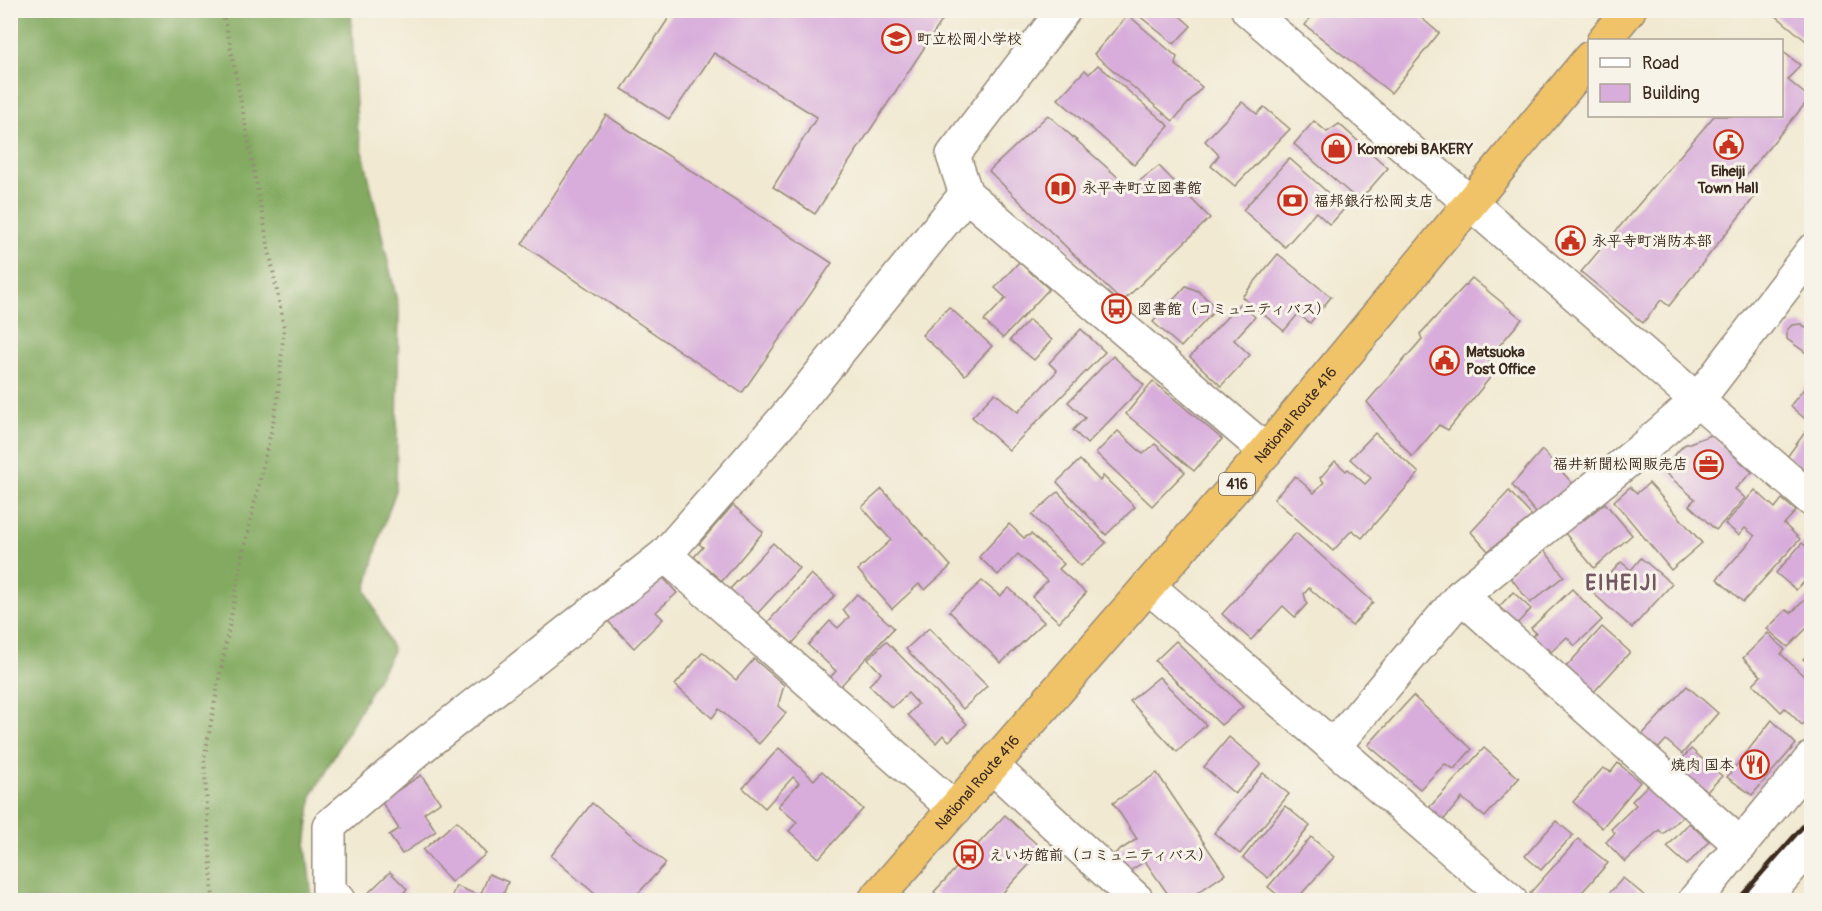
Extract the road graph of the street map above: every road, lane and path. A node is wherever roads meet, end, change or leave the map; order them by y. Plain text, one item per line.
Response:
1 (221, 10) edge
2 (1064, 10) edge
3 (1248, 10) edge
4 (1629, 10) edge
5 (1605, 39) edge
6 (1588, 60) edge
7 (966, 194) junction
8 (1471, 204) junction
9 (1812, 251) edge
10 (1696, 401) junction
11 (1266, 451) junction
12 (1812, 500) edge
13 (665, 555) junction
14 (1148, 586) junction
15 (1461, 596) junction
16 (1333, 747) junction
17 (1812, 758) edge
18 (992, 766) junction
19 (955, 809) junction
20 (1812, 843) edge
21 (1741, 845) junction
22 (213, 900) edge
23 (338, 900) edge
24 (875, 900) edge
25 (1137, 900) edge
26 (1510, 900) edge
27 (1695, 900) edge
28 (1763, 900) edge

1 - 22 path
2 - 7 street
3 - 8 street
4 - 5 highway
6 - 8 highway, National Route 416 / 416
7 - 11 street
7 - 13 street
8 - 10 street
8 - 11 highway, National Route 416 / 416
9 - 10 street
10 - 12 street
10 - 15 street
11 - 14 highway, National Route 416 / 416
13 - 19 street
13 - 23 street
14 - 16 street
14 - 18 highway, National Route 416 / 416
15 - 16 street
15 - 21 street
16 - 26 street
17 - 21 street
18 - 19 highway, National Route 416 / 416
18 - 25 street
19 - 24 highway, National Route 416 / 416
20 - 28 street
21 - 27 street

